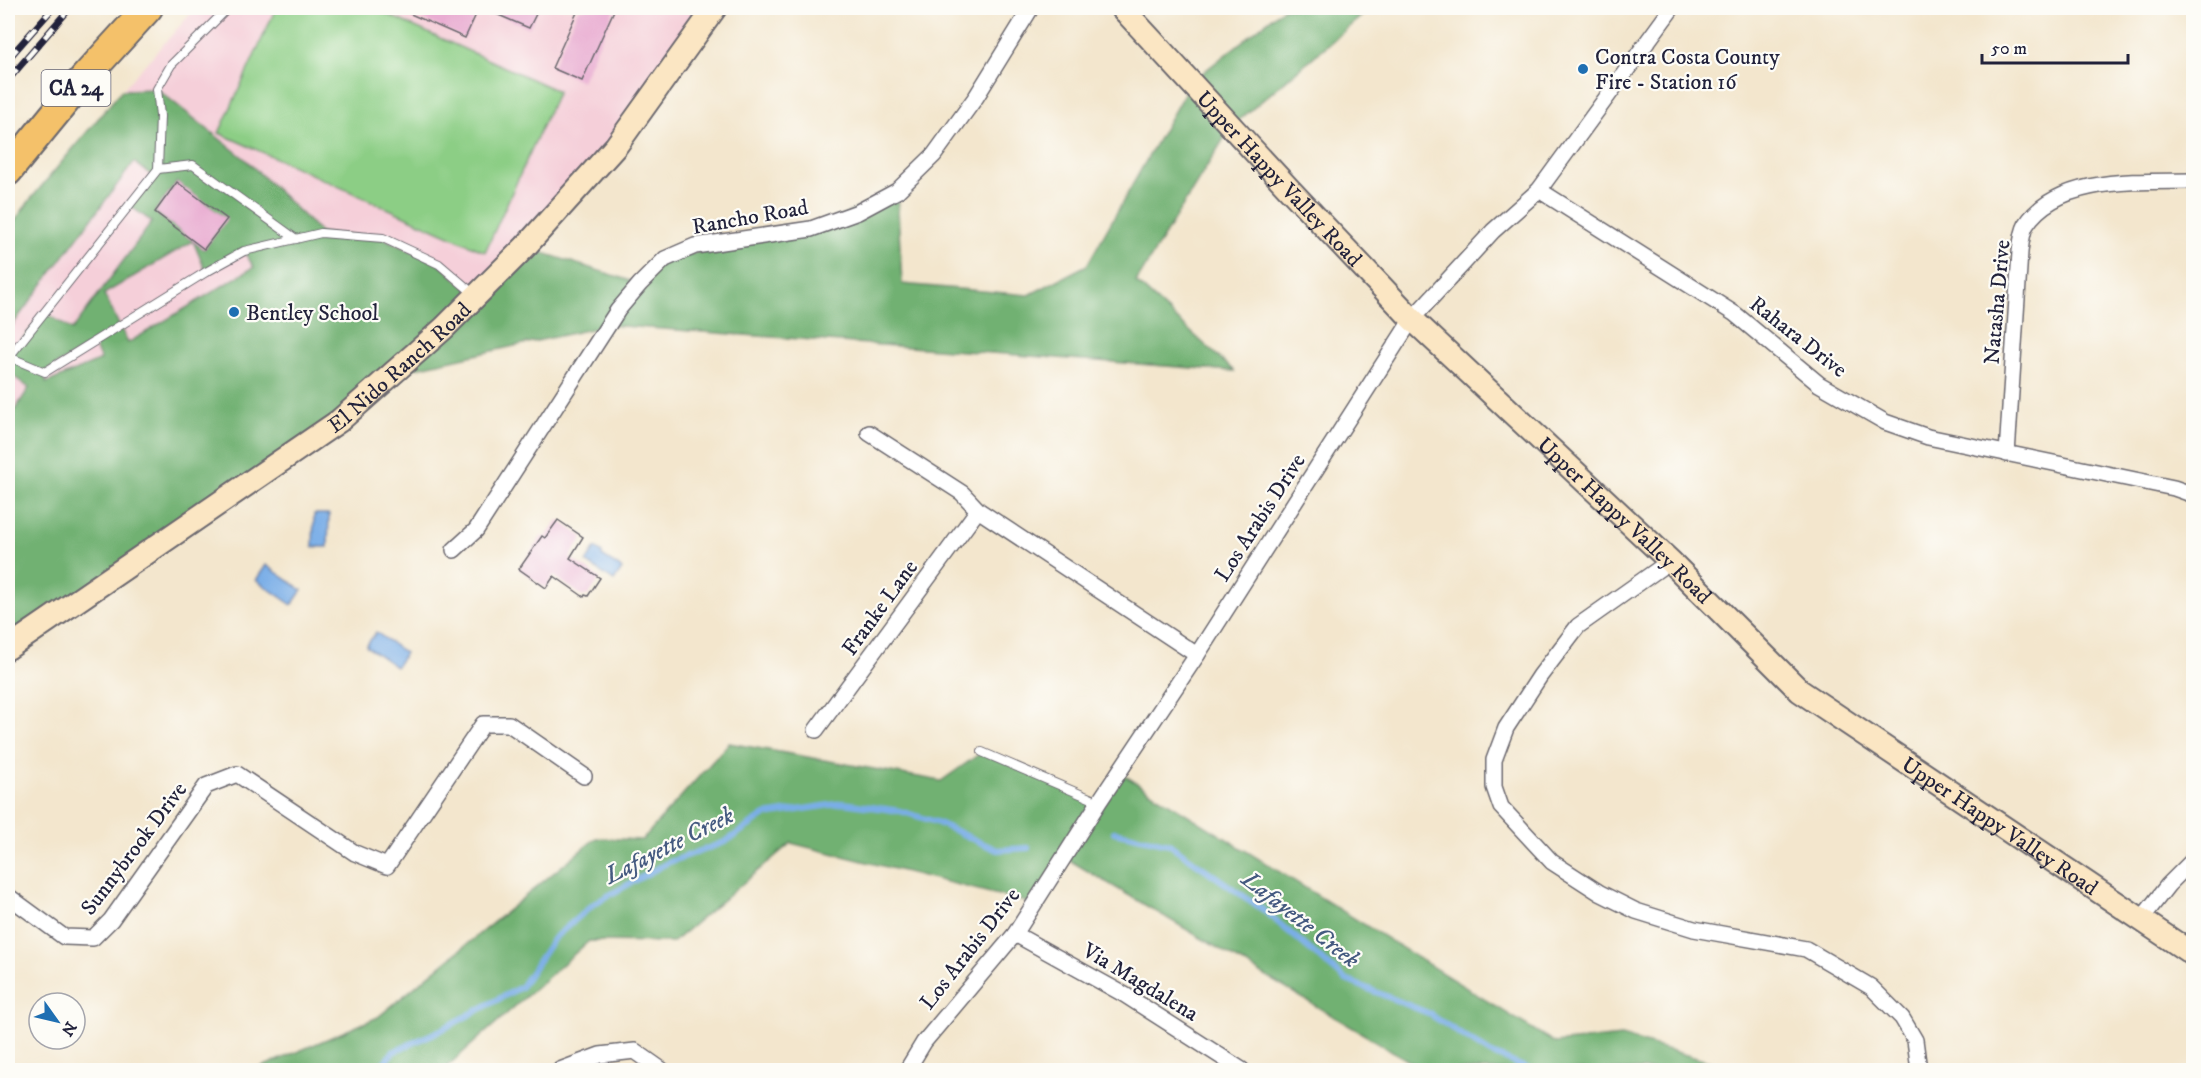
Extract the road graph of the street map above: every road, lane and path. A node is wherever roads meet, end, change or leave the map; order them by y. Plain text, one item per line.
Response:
1 (148, 8) edge
2 (228, 8) edge
3 (715, 8) edge
4 (1031, 8) edge
5 (1122, 8) edge
6 (1672, 8) edge
7 (158, 169) junction
8 (8, 171) edge
9 (2193, 181) edge
10 (1539, 190) junction
11 (296, 239) junction
12 (476, 296) junction
13 (1412, 319) junction
14 (8, 358) edge
15 (869, 433) dead end
16 (2007, 454) junction
17 (2193, 495) edge
18 (978, 510) junction
19 (454, 550) dead end
20 (1670, 561) junction
21 (8, 648) edge
22 (1197, 655) junction
23 (816, 730) dead end
24 (982, 752) dead end
25 (584, 776) dead end
26 (1099, 802) junction
27 (2193, 859) edge
28 (8, 896) edge
29 (2140, 921) junction
30 (1015, 934) junction
31 (2193, 955) edge
32 (560, 1071) edge
33 (662, 1071) edge
34 (907, 1071) edge
35 (1242, 1071) edge
36 (1919, 1071) edge

1 - 8 highway, CA 24
2 - 7 lane
3 - 12 street, El Nido Ranch Road
4 - 19 street, Rancho Road
5 - 13 street, Upper Happy Valley Road
6 - 10 street, Los Arabis Drive
7 - 11 lane
7 - 14 lane
9 - 16 street, Natasha Drive
10 - 13 street, Los Arabis Drive
10 - 16 street, Rahara Drive
11 - 12 lane
11 - 14 lane
12 - 21 street, El Nido Ranch Road
13 - 20 street, Upper Happy Valley Road
13 - 22 street, Los Arabis Drive
15 - 18 street
16 - 17 street, Rahara Drive
18 - 22 street
18 - 23 street, Franke Lane
20 - 29 street, Upper Happy Valley Road
20 - 36 street
22 - 26 street, Los Arabis Drive
24 - 26 lane
25 - 28 street, Sunnybrook Drive
26 - 30 street, Los Arabis Drive
27 - 29 street
29 - 31 street, Upper Happy Valley Road
30 - 34 street, Los Arabis Drive
30 - 35 street, Via Magdalena
32 - 33 street

